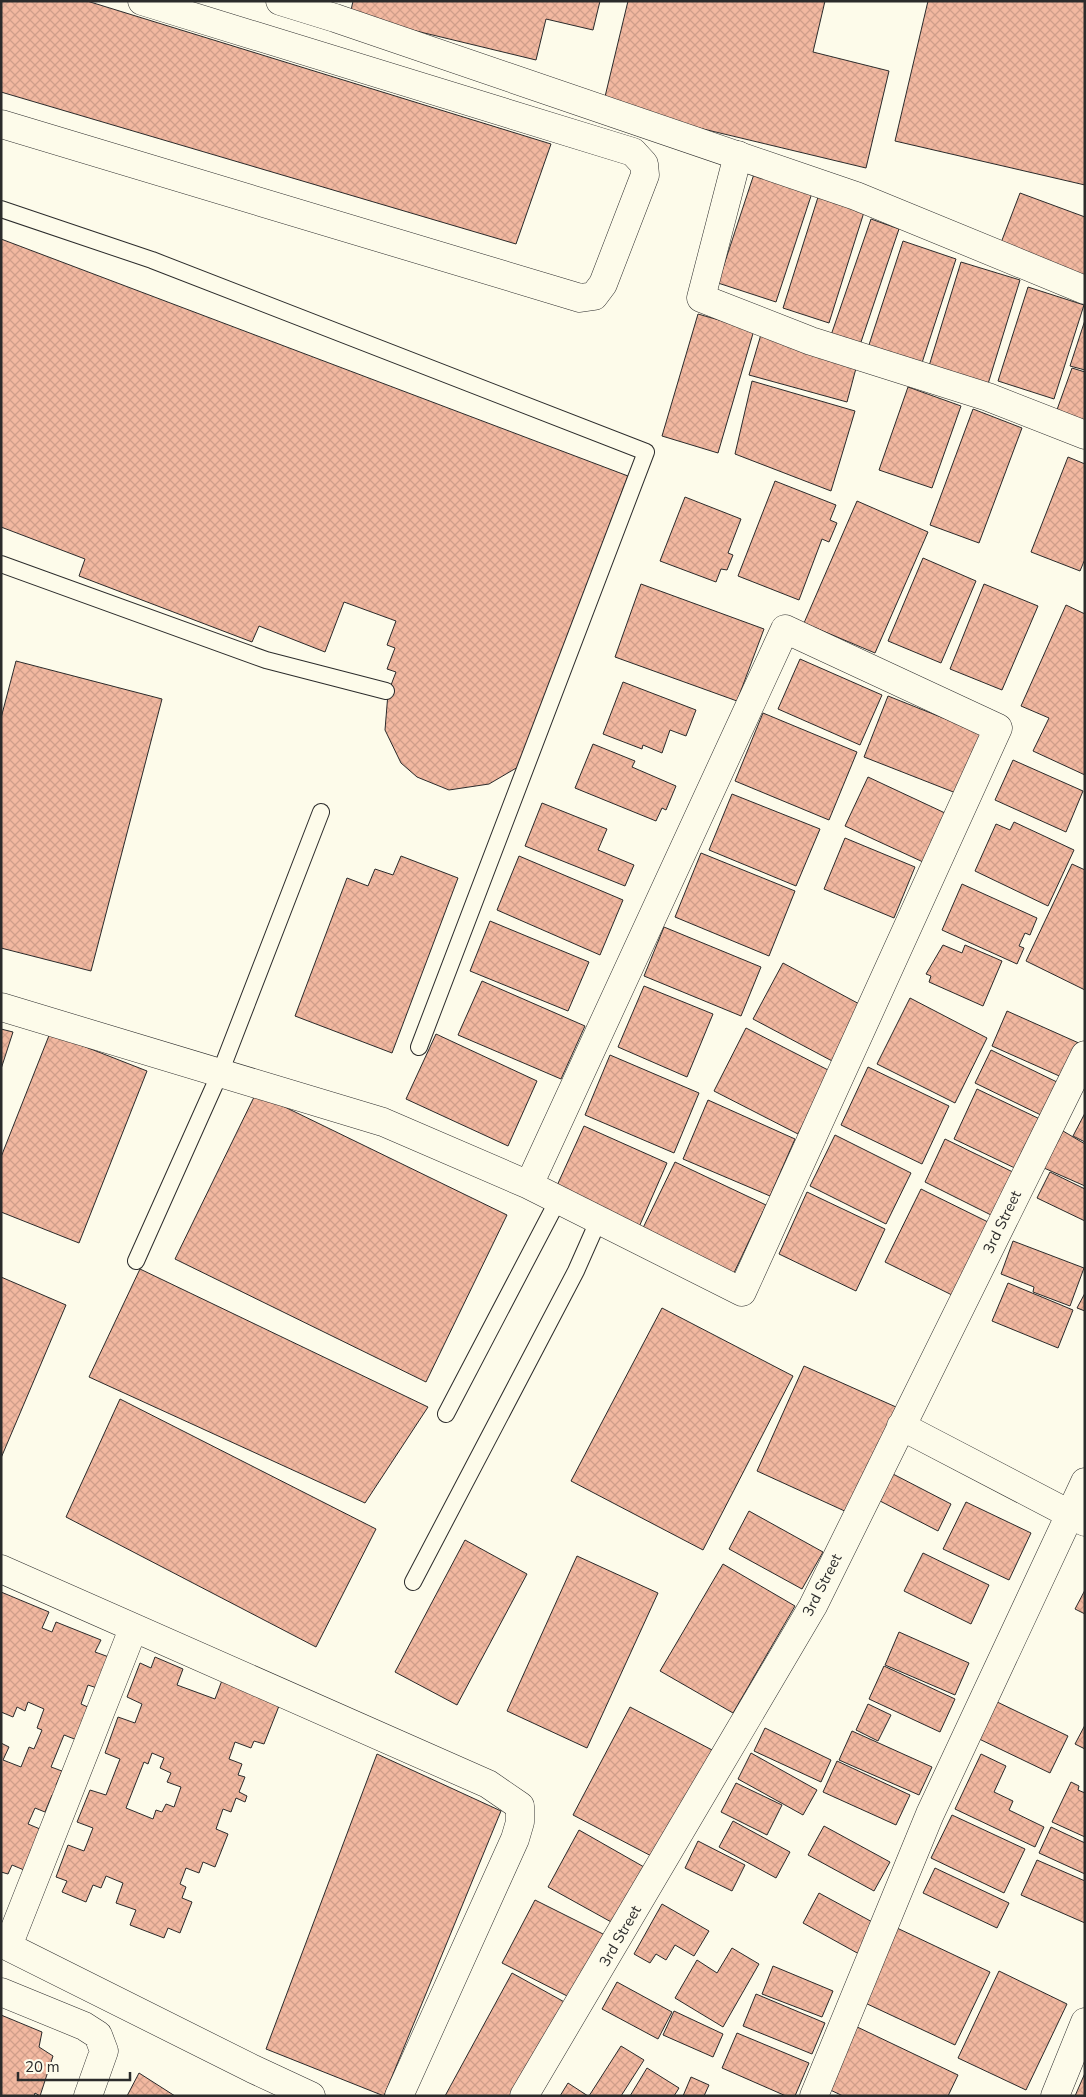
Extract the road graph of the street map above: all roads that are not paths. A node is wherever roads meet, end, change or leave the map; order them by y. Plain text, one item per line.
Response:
1 (142, 1) edge
2 (280, 1) edge
3 (1, 124) edge
4 (738, 155) junction
5 (1, 209) edge
6 (1085, 290) edge
7 (1085, 435) edge
8 (1, 564) edge
9 (386, 691) dead end
10 (321, 812) dead end
11 (1, 1006) edge
12 (419, 1047) dead end
13 (1085, 1055) edge
14 (220, 1073) junction
15 (529, 1185) junction
16 (558, 1200) junction
17 (599, 1219) junction
18 (136, 1262) dead end
19 (446, 1414) dead end
20 (901, 1426) junction
21 (1085, 1482) edge
22 (1077, 1518) edge
23 (1, 1569) edge
24 (413, 1582) dead end
25 (133, 1629) junction
26 (5, 1944) edge
27 (1, 1992) edge
28 (1085, 2024) edge
29 (88, 2096) edge
30 (311, 2096) edge
31 (399, 2096) edge
32 (524, 2096) edge
33 (814, 2096) edge
34 (1055, 2096) edge

1 - 3 street
2 - 4 street
4 - 6 street
4 - 7 street
5 - 12 lane
8 - 9 lane
10 - 14 lane
11 - 14 street
13 - 20 street, 3rd Street
14 - 15 street
14 - 18 lane
15 - 16 street
15 - 17 street
16 - 17 street
16 - 19 lane
17 - 24 lane
20 - 22 street
20 - 32 street, 3rd Street
21 - 22 street
22 - 33 street
23 - 25 street
25 - 26 street
25 - 31 street
26 - 30 street
27 - 29 street
28 - 34 street

